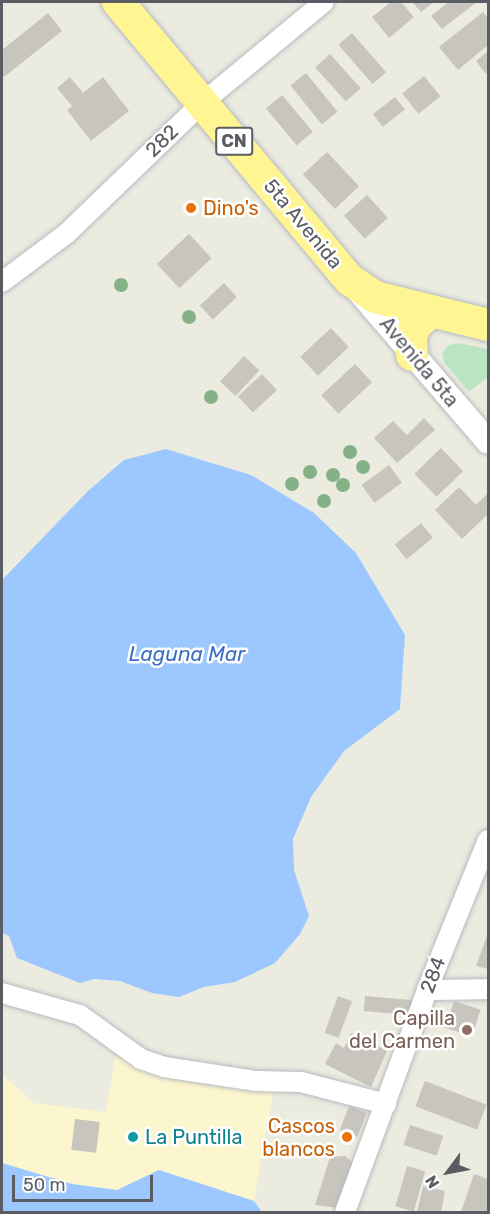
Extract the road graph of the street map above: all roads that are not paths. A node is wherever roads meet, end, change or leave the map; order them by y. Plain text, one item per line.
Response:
1 (118, 2) edge
2 (324, 2) edge
3 (202, 103) junction
4 (350, 280) junction
5 (2, 282) edge
6 (431, 312) junction
7 (489, 325) edge
8 (412, 355) junction
9 (489, 442) edge
10 (489, 840) edge
11 (489, 989) edge
12 (427, 990) junction
13 (2, 993) edge
14 (386, 1104) junction
15 (347, 1212) edge

1 - 3 highway, 5ta Avenida / CN
2 - 3 street, 282
3 - 4 highway, 5ta Avenida / CN
3 - 5 street, 282
4 - 6 highway, CN
4 - 8 street, Avenida 5ta
6 - 7 highway, CN
6 - 8 highway
8 - 9 street, Avenida 5ta
10 - 12 street, 284
11 - 12 street
12 - 14 street, 284
13 - 14 street
14 - 15 street, 284

